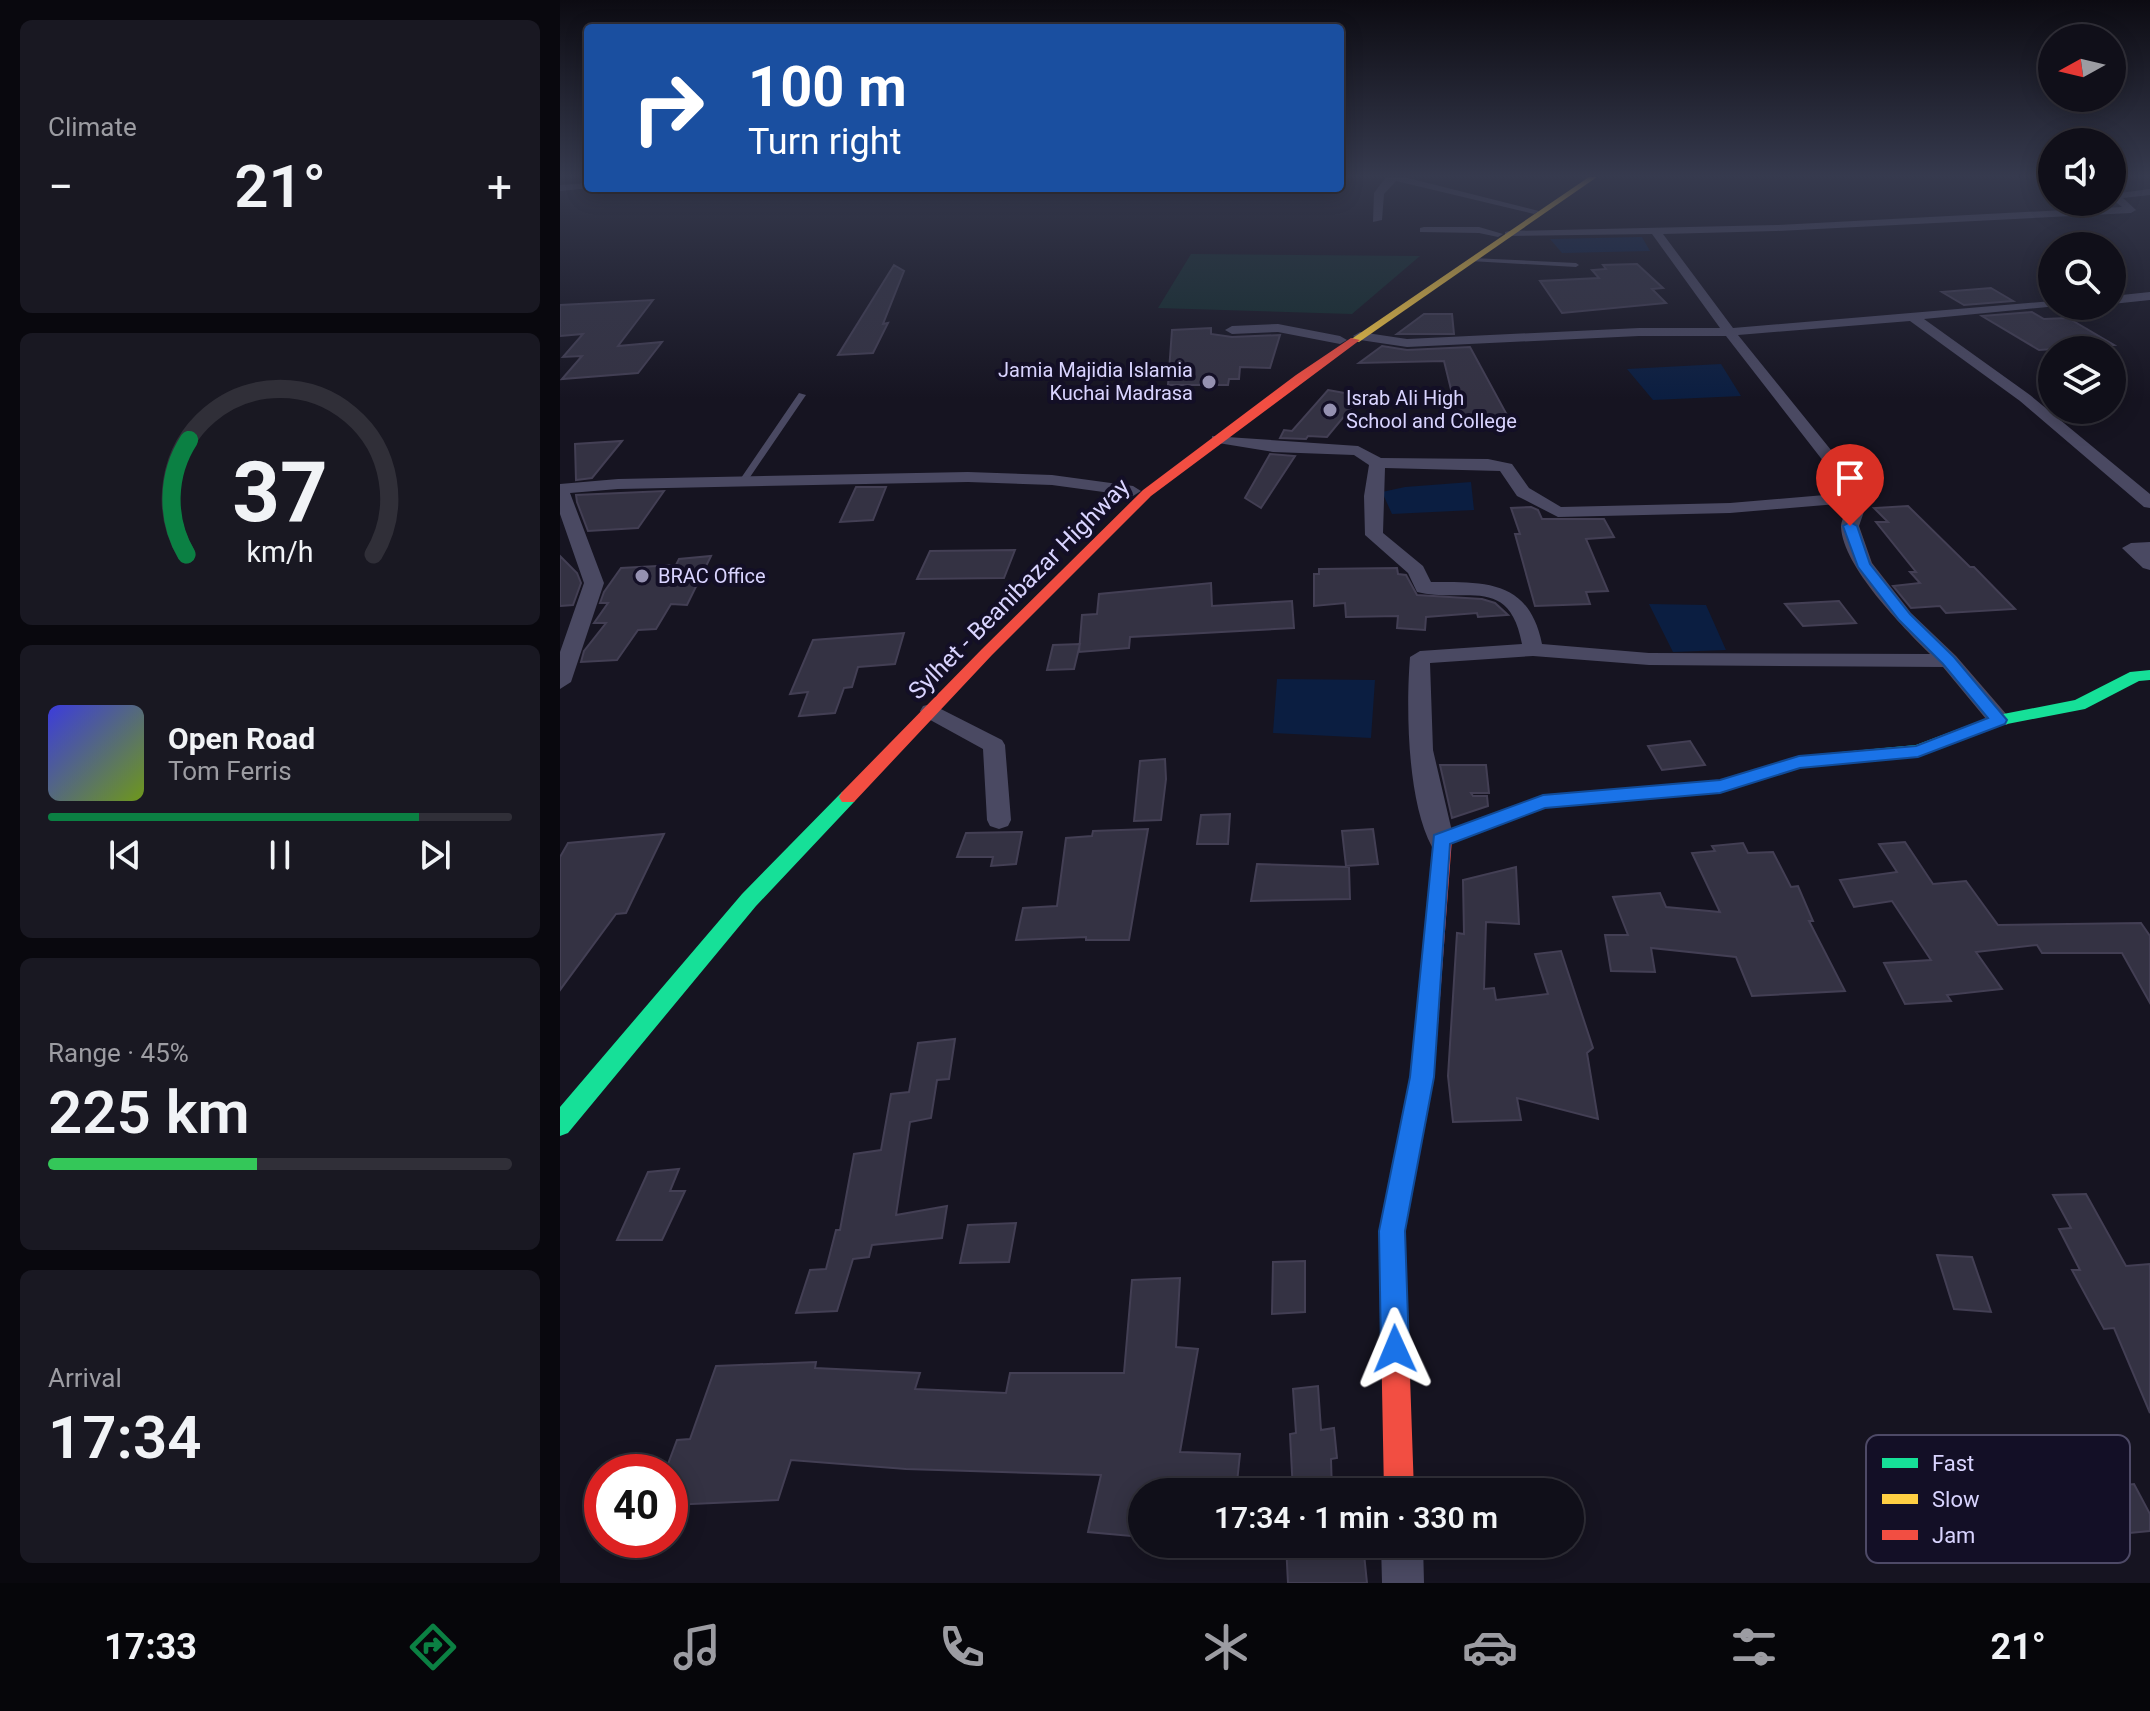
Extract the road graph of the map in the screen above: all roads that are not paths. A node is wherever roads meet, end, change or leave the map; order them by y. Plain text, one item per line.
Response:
1 (1478, 251) edge
2 (1483, 251) edge
3 (1670, 251) edge
4 (1472, 260) junction
5 (1576, 265) dead end
6 (2150, 296) edge
7 (2126, 299) edge
8 (2038, 306) edge
9 (1915, 319) junction
10 (1232, 330) dead end
11 (1728, 332) junction
12 (1360, 336) junction
13 (1340, 340) junction
14 (802, 395) dead end
15 (1218, 439) junction
16 (1377, 463) junction
17 (743, 481) junction
18 (560, 489) edge
19 (1133, 491) junction
20 (1860, 497) junction
21 (2150, 503) edge
22 (2150, 547) edge
23 (2150, 564) edge
24 (1533, 650) junction
25 (1949, 661) junction
26 (2150, 675) edge
27 (560, 682) edge
28 (931, 711) junction
29 (1999, 720) junction
30 (999, 820) dead end
31 (1441, 840) junction
32 (728, 896) dead end
33 (560, 1125) edge
34 (1399, 1478) edge
35 (1402, 1558) edge
36 (1403, 1583) edge

1 - 13 main road, Sylhet - Beanibazar Highway
2 - 4 main road, Sylhet - Beanibazar Highway
3 - 11 street
4 - 5 lane
4 - 12 main road, Sylhet - Beanibazar Highway
6 - 7 street
8 - 9 street
9 - 11 street
9 - 21 street
10 - 13 street
11 - 12 street
11 - 20 street
12 - 15 main road, Sylhet - Beanibazar Highway
13 - 19 main road, Sylhet - Beanibazar Highway
14 - 17 lane
15 - 16 street
15 - 28 main road, Sylhet - Beanibazar Highway
16 - 20 street
16 - 24 street
17 - 18 street
17 - 19 street
18 - 27 street
19 - 32 main road, Sylhet - Beanibazar Highway
20 - 25 street
22 - 23 street
24 - 25 street
24 - 31 street
25 - 29 street
26 - 29 main road
28 - 30 street
28 - 33 main road, Sylhet - Beanibazar Highway
29 - 31 main road
31 - 34 main road
35 - 36 street

